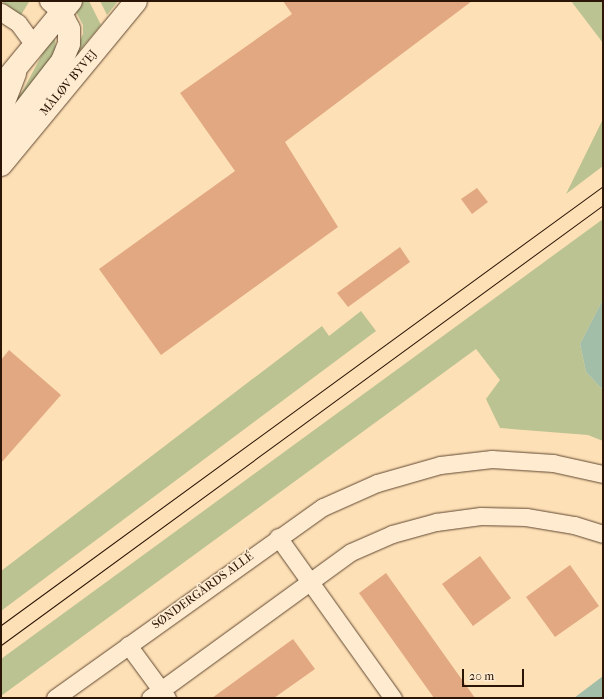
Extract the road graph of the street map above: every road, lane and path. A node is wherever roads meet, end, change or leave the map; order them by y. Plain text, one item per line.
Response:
1 (136, 1) edge
2 (60, 5) edge
3 (1, 12) edge
4 (34, 44) junction
5 (17, 66) junction
6 (1, 86) edge
7 (1, 110) edge
8 (1, 160) edge
9 (1, 165) edge
10 (603, 474) edge
11 (603, 534) edge
12 (278, 537) junction
13 (310, 582) junction
14 (128, 645) junction
15 (159, 695) edge
16 (55, 698) edge
17 (393, 698) edge

1 - 9 main road, MÅLØV BYVEJ
2 - 4 main road
2 - 8 main road
3 - 4 street
4 - 5 main road
5 - 6 main road
5 - 7 main road
10 - 12 street, SØNDERGÅRDS ALLÉ
11 - 13 street
12 - 13 street
12 - 14 street, SØNDERGÅRDS ALLÉ
13 - 15 street
13 - 17 street
14 - 15 street
14 - 16 street, SØNDERGÅRDS ALLÉ

